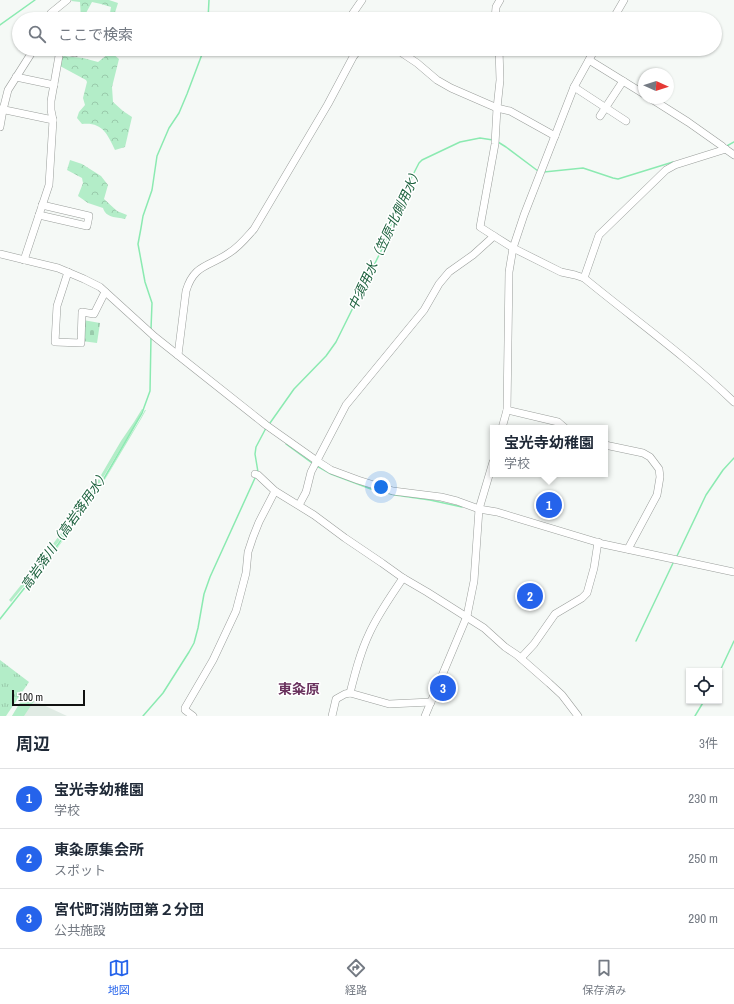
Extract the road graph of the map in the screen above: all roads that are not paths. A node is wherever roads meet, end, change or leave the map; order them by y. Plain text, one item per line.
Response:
1 (67, 0) edge
2 (362, 0) edge
3 (500, 0) edge
4 (624, 0) edge
5 (53, 12) edge
6 (354, 12) edge
7 (495, 12) edge
8 (617, 12) edge
9 (30, 56) edge
10 (58, 56) edge
11 (354, 56) edge
12 (406, 56) edge
13 (499, 56) edge
14 (591, 56) edge
15 (589, 60) junction
16 (16, 77) junction
17 (623, 81) junction
18 (54, 85) junction
19 (574, 87) junction
20 (638, 90) edge
21 (660, 104) edge
22 (497, 108) junction
23 (606, 108) junction
24 (1, 110) edge
25 (600, 116) dead end
26 (53, 120) junction
27 (626, 122) dead end
28 (0, 127) edge
29 (554, 136) junction
30 (724, 148) junction
31 (734, 155) edge
32 (42, 205) junction
33 (39, 215) junction
34 (494, 236) junction
35 (513, 248) junction
36 (0, 254) edge
37 (24, 260) junction
38 (68, 272) junction
39 (584, 278) junction
40 (105, 292) junction
41 (178, 355) junction
42 (734, 402) edge
43 (507, 410) junction
44 (503, 425) edge
45 (562, 425) edge
46 (608, 446) edge
47 (317, 461) junction
48 (490, 472) edge
49 (255, 474) dead end
50 (275, 491) junction
51 (299, 506) junction
52 (479, 509) junction
53 (598, 542) junction
54 (628, 549) junction
55 (734, 572) edge
56 (403, 578) junction
57 (467, 616) junction
58 (521, 658) junction
59 (350, 693) junction
60 (430, 702) junction
61 (193, 716) edge
62 (332, 716) edge
63 (425, 716) edge
64 (578, 716) edge

1 - 5 street
2 - 6 street
3 - 7 street
4 - 8 street
9 - 16 street
10 - 18 street
11 - 41 street
12 - 22 street
13 - 22 street
14 - 15 street
15 - 17 street
15 - 19 street
16 - 18 street
16 - 24 street
17 - 20 street
17 - 23 street
18 - 26 street
19 - 23 street
19 - 29 street
21 - 30 street
22 - 29 street
22 - 34 street
23 - 25 street
23 - 27 street
24 - 26 street
24 - 28 street
26 - 32 street
29 - 35 street
30 - 31 street
30 - 39 street
32 - 33 street
32 - 33 street
33 - 37 street
34 - 35 street
34 - 47 street
35 - 39 street
35 - 43 street
36 - 37 street
37 - 38 street
38 - 40 street
38 - 40 street
39 - 42 street
40 - 41 street
41 - 47 street
43 - 44 street
43 - 45 street
46 - 54 street
47 - 51 street
47 - 52 street
48 - 52 street
49 - 50 street
50 - 51 street
50 - 61 street
51 - 56 street
52 - 53 street
52 - 57 street
53 - 54 street
53 - 58 street
54 - 55 street
56 - 57 street
56 - 59 street
57 - 58 street
57 - 60 street
58 - 64 street
59 - 60 street
59 - 62 street
60 - 63 street

